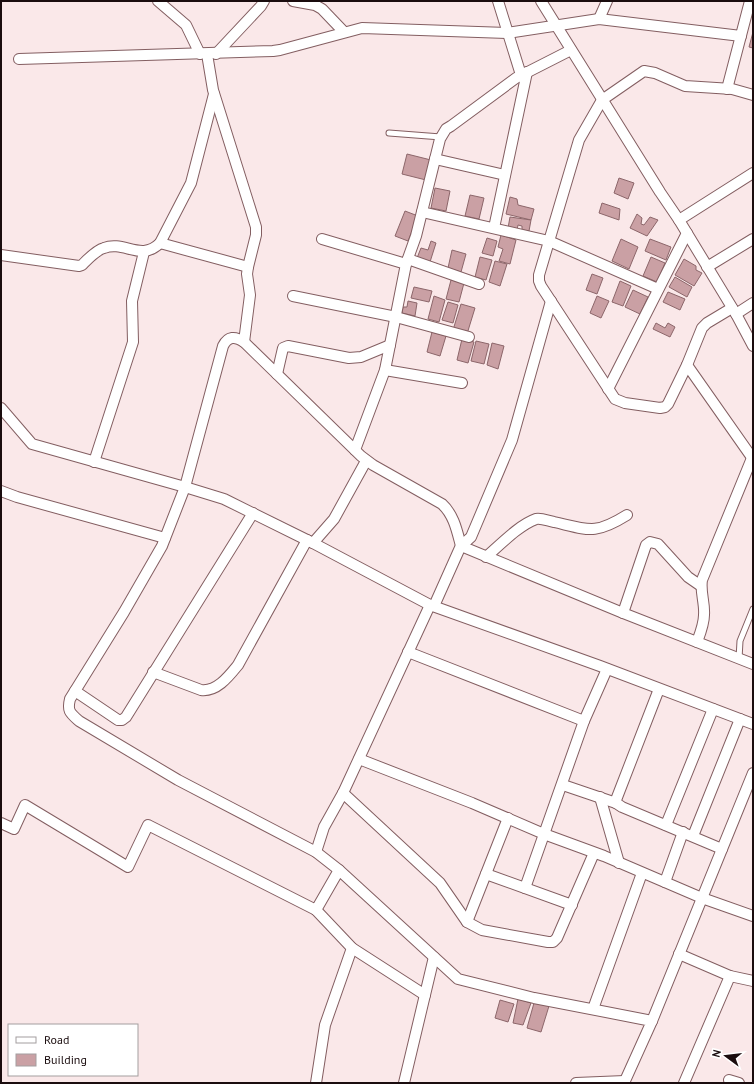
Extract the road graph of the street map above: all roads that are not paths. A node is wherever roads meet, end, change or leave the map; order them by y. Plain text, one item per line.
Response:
1 (158, 1) edge
2 (264, 1) edge
3 (293, 1) edge
4 (498, 1) edge
5 (540, 1) edge
6 (607, 1) edge
7 (750, 1) edge
8 (321, 5) edge
9 (599, 19) junction
10 (556, 26) junction
11 (344, 32) junction
12 (508, 33) junction
13 (741, 36) junction
14 (571, 50) junction
15 (208, 54) junction
16 (19, 59) dead end
17 (524, 74) junction
18 (726, 89) junction
19 (214, 94) junction
20 (753, 95) edge
21 (602, 100) junction
22 (389, 133) dead end
23 (441, 137) junction
24 (435, 159) junction
25 (753, 173) edge
26 (505, 175) junction
27 (422, 212) junction
28 (679, 220) junction
29 (494, 228) junction
30 (687, 233) junction
31 (322, 239) dead end
32 (753, 239) edge
33 (549, 241) junction
34 (160, 243) junction
35 (144, 252) junction
36 (1, 254) edge
37 (407, 262) junction
38 (248, 267) junction
39 (707, 267) junction
40 (479, 284) dead end
41 (658, 289) junction
42 (293, 296) dead end
43 (551, 302) junction
44 (753, 303) edge
45 (734, 311) junction
46 (396, 317) junction
47 (469, 337) dead end
48 (244, 342) junction
49 (390, 345) junction
50 (753, 346) edge
51 (687, 365) junction
52 (385, 370) junction
53 (277, 374) junction
54 (462, 383) dead end
55 (608, 389) junction
56 (1, 408) edge
57 (355, 450) junction
58 (753, 458) edge
59 (366, 461) junction
60 (94, 462) junction
61 (185, 487) junction
62 (1, 491) edge
63 (253, 513) junction
64 (627, 515) dead end
65 (165, 538) junction
66 (310, 542) junction
67 (461, 546) junction
68 (486, 557) junction
69 (701, 586) junction
70 (432, 605) junction
71 (753, 609) edge
72 (623, 613) junction
73 (698, 642) junction
74 (408, 652) junction
75 (739, 659) junction
76 (753, 664) edge
77 (607, 669) junction
78 (153, 672) junction
79 (658, 689) junction
80 (75, 691) junction
81 (713, 709) junction
82 (740, 719) junction
83 (584, 721) junction
84 (753, 724) edge
85 (359, 759) junction
86 (753, 773) edge
87 (563, 784) junction
88 (750, 788) edge
89 (344, 793) junction
90 (600, 797) junction
91 (616, 803) junction
92 (508, 818) junction
93 (1, 823) edge
94 (666, 825) junction
95 (544, 834) junction
96 (688, 834) junction
97 (722, 849) junction
98 (316, 852) junction
99 (594, 853) junction
100 (619, 863) junction
101 (339, 870) junction
102 (642, 872) junction
103 (486, 874) junction
104 (665, 882) junction
105 (525, 888) junction
106 (702, 898) junction
107 (572, 905) junction
108 (316, 910) junction
109 (753, 916) edge
110 (467, 922) junction
111 (352, 948) junction
112 (679, 954) junction
113 (434, 957) junction
114 (730, 976) junction
115 (753, 981) edge
116 (425, 995) junction
117 (593, 1009) junction
118 (652, 1021) junction
119 (729, 1080) dead end
120 (624, 1082) edge
121 (316, 1083) edge
122 (404, 1083) edge
123 (576, 1083) edge
124 (684, 1083) edge
125 (739, 1083) edge

1 - 15 street
2 - 15 street
3 - 8 street
4 - 12 street
5 - 10 street
6 - 9 street
7 - 13 street
8 - 11 street
9 - 10 street
9 - 13 street
10 - 12 street
10 - 14 street
11 - 12 street
11 - 15 street
12 - 17 street
13 - 18 street
14 - 17 street
14 - 21 street
15 - 16 street
15 - 19 street
17 - 23 street
17 - 26 street
18 - 20 street
18 - 21 street
19 - 34 street
19 - 38 street
21 - 28 street
21 - 33 street
22 - 23 lane
23 - 24 street
24 - 26 street
24 - 27 street
25 - 28 street
26 - 29 street
27 - 29 street
27 - 37 street
28 - 30 street
29 - 33 street
30 - 39 street
30 - 41 street
31 - 37 street
32 - 39 street
33 - 41 street
33 - 43 street
34 - 35 street
34 - 38 street
35 - 36 street
35 - 60 street
37 - 40 street
37 - 46 street
38 - 48 street
39 - 45 street
41 - 55 street
42 - 46 street
43 - 55 street
43 - 67 street
44 - 45 street
45 - 50 street
45 - 51 street
46 - 47 street
46 - 49 street
48 - 53 street
48 - 61 street
49 - 52 street
49 - 53 street
51 - 55 street
51 - 58 street
52 - 54 street
52 - 57 street
53 - 57 street
56 - 60 street
57 - 59 street
58 - 69 street
59 - 66 street
59 - 67 street
60 - 61 street
61 - 63 street
61 - 65 street
62 - 65 street
63 - 66 street
63 - 78 street
64 - 68 street
65 - 80 street
66 - 70 street
66 - 78 street
67 - 68 street
67 - 70 street
68 - 72 street
69 - 72 street
69 - 73 street
70 - 74 street
70 - 77 street
71 - 75 lane
72 - 73 street
73 - 75 street
74 - 83 street
74 - 85 street
75 - 76 street
77 - 79 street
77 - 83 street
78 - 80 street
79 - 81 street
79 - 91 street
80 - 98 street
81 - 82 street
81 - 94 street
82 - 84 street
82 - 96 street
83 - 87 street
85 - 89 street
85 - 92 street
86 - 88 street
87 - 90 street
87 - 95 street
88 - 97 street
89 - 98 street
89 - 110 street
90 - 91 street
90 - 100 street
91 - 94 street
92 - 95 street
92 - 103 street
93 - 108 street
94 - 96 street
95 - 99 street
95 - 105 street
96 - 97 street
96 - 104 street
97 - 106 street
98 - 101 street
99 - 100 street
99 - 107 street
100 - 102 street
101 - 108 street
101 - 113 street
102 - 104 street
102 - 117 street
103 - 105 street
103 - 110 street
104 - 106 street
105 - 107 street
106 - 109 street
106 - 112 street
107 - 110 street
108 - 111 street
111 - 116 street
111 - 121 street
112 - 114 street
112 - 118 street
113 - 116 street
113 - 117 street
114 - 115 street
114 - 124 street
116 - 122 street
117 - 118 street
118 - 120 street
119 - 125 street
120 - 123 street

